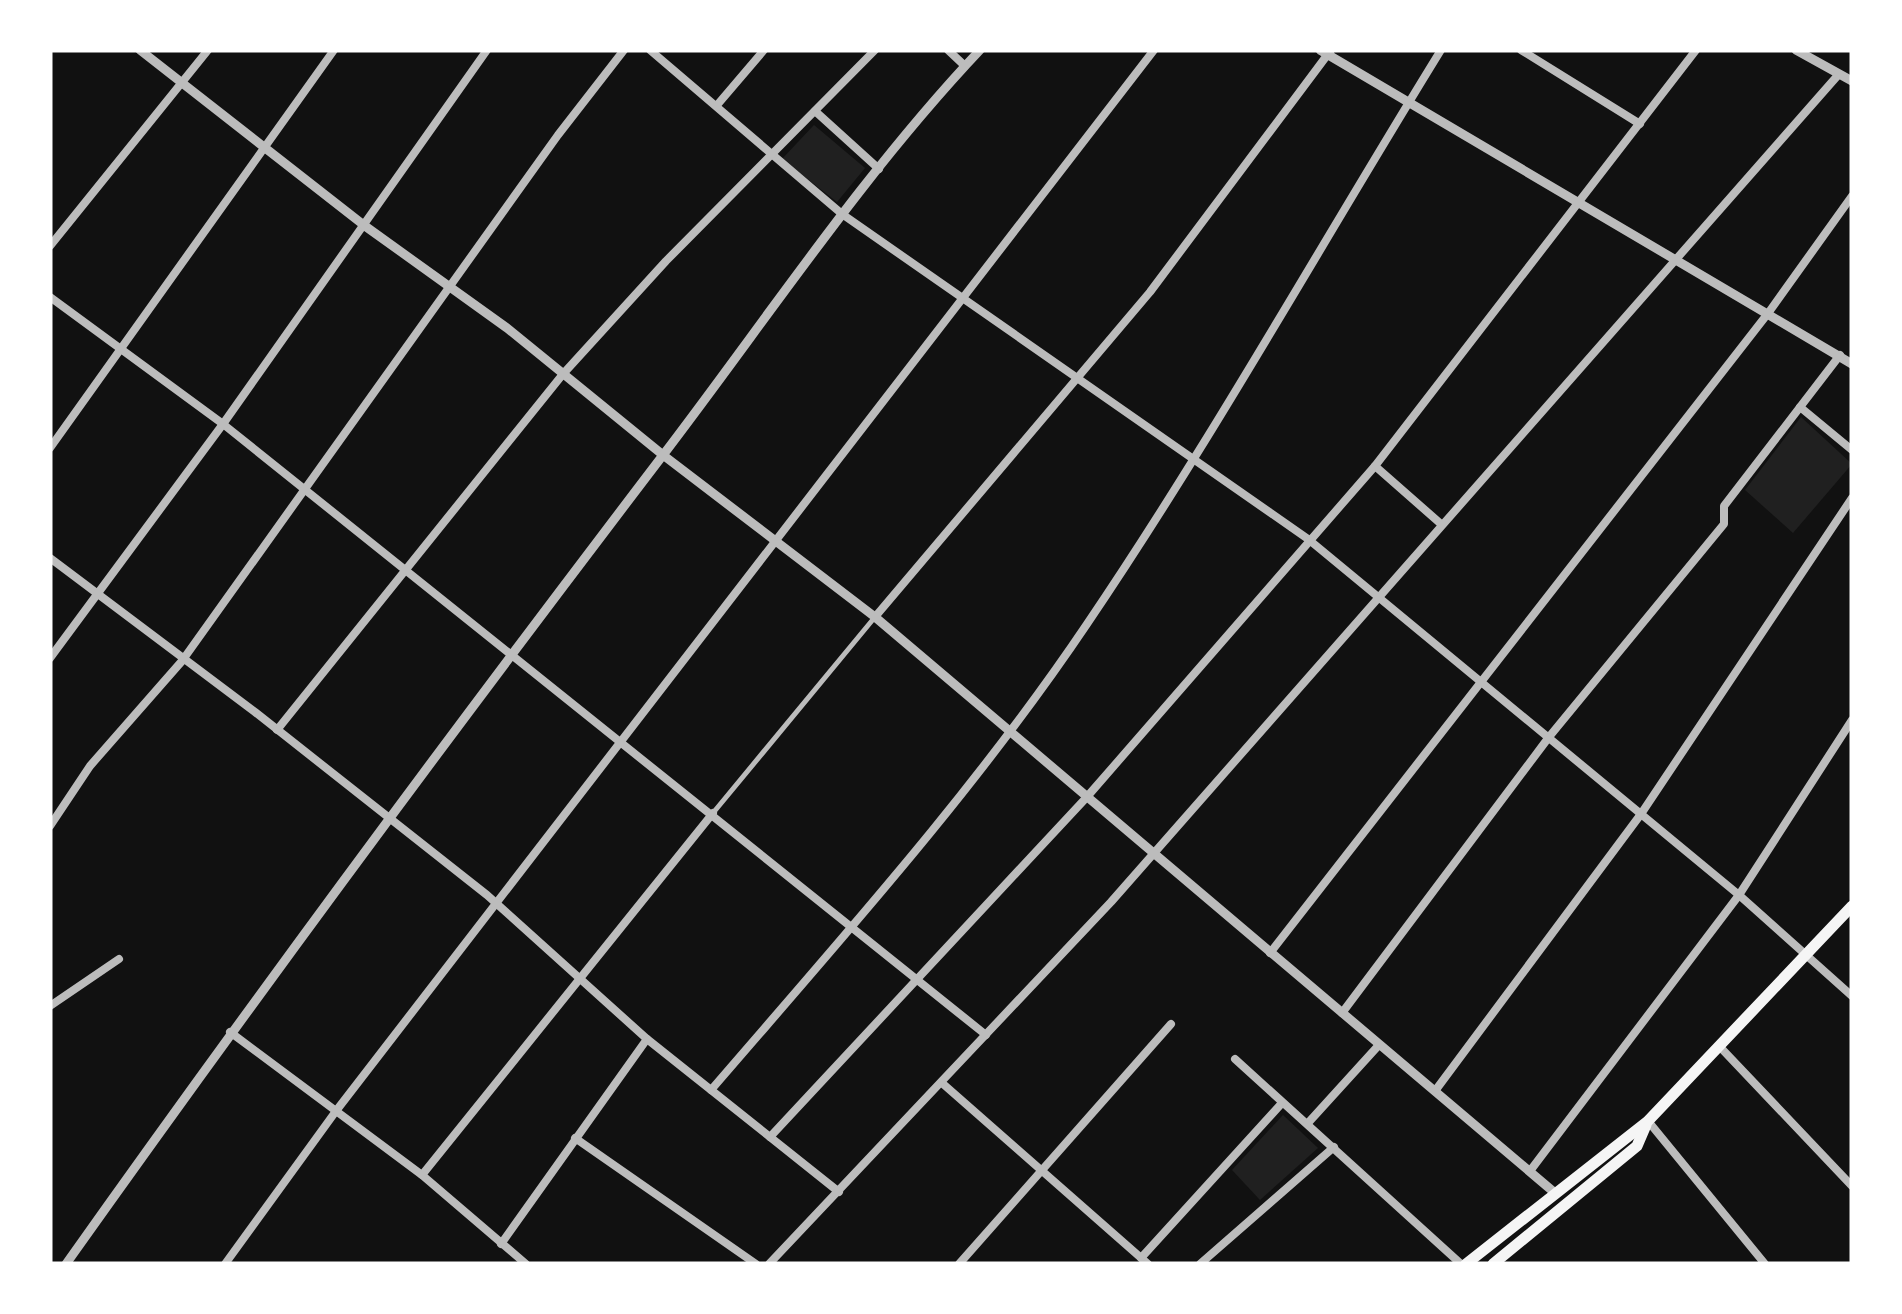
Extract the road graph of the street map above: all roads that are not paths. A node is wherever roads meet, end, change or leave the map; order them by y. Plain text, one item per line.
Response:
1 (140, 50) edge
2 (208, 50) edge
3 (334, 50) edge
4 (487, 50) edge
5 (624, 50) edge
6 (650, 50) edge
7 (764, 50) edge
8 (874, 50) edge
9 (948, 50) edge
10 (980, 50) edge
11 (1154, 50) edge
12 (1441, 50) edge
13 (1521, 50) edge
14 (1696, 50) edge
15 (1796, 50) edge
16 (1326, 51) edge
17 (966, 66) junction
18 (1839, 74) junction
19 (180, 81) junction
20 (1852, 81) edge
21 (1409, 102) junction
22 (718, 104) junction
23 (815, 111) junction
24 (1640, 124) junction
25 (262, 147) junction
26 (771, 156) junction
27 (879, 170) junction
28 (1852, 196) edge
29 (1582, 201) junction
30 (842, 214) junction
31 (365, 226) junction
32 (50, 246) edge
33 (1679, 259) junction
34 (451, 287) junction
35 (50, 297) edge
36 (964, 298) junction
37 (1769, 312) junction
38 (118, 347) junction
39 (1840, 355) junction
40 (1852, 364) edge
41 (563, 374) junction
42 (1079, 379) junction
43 (1800, 407) junction
44 (223, 424) junction
45 (50, 448) edge
46 (1852, 450) edge
47 (663, 456) junction
48 (1193, 457) junction
49 (1376, 466) junction
50 (304, 490) junction
51 (1852, 498) edge
52 (1441, 524) junction
53 (1308, 539) junction
54 (776, 541) junction
55 (50, 558) edge
56 (403, 568) junction
57 (1377, 594) junction
58 (98, 595) junction
59 (875, 617) junction
60 (511, 654) junction
61 (50, 658) edge
62 (182, 661) junction
63 (1482, 682) junction
64 (1852, 720) edge
65 (277, 730) junction
66 (1009, 732) junction
67 (1549, 738) junction
68 (622, 739) junction
69 (1086, 798) junction
70 (713, 813) junction
71 (1641, 814) junction
72 (390, 817) junction
73 (50, 826) edge
74 (1153, 854) junction
75 (1739, 895) junction
76 (496, 902) junction
77 (1852, 906) edge
78 (852, 926) junction
79 (1270, 953) junction
80 (1806, 957) junction
81 (119, 959) dead end
82 (579, 980) junction
83 (917, 981) junction
84 (1852, 996) edge
85 (50, 1006) edge
86 (1342, 1013) junction
87 (1171, 1024) dead end
88 (230, 1032) junction
89 (986, 1035) junction
90 (647, 1039) junction
91 (1378, 1046) junction
92 (1721, 1048) junction
93 (1235, 1059) dead end
94 (942, 1083) junction
95 (711, 1090) junction
96 (1435, 1092) junction
97 (1282, 1103) junction
98 (336, 1111) junction
99 (1648, 1121) junction
100 (1308, 1123) junction
101 (770, 1137) junction
102 (575, 1138) junction
103 (1334, 1146) junction
104 (1040, 1168) junction
105 (1530, 1171) junction
106 (422, 1175) junction
107 (1852, 1186) edge
108 (839, 1192) junction
109 (1555, 1194) junction
110 (501, 1244) junction
111 (1145, 1261) edge
112 (66, 1264) edge
113 (225, 1264) edge
114 (526, 1264) edge
115 (756, 1264) edge
116 (769, 1264) edge
117 (959, 1264) edge
118 (1200, 1264) edge
119 (1464, 1264) edge
120 (1493, 1264) edge
121 (1765, 1264) edge

1 - 19 street
2 - 19 street
3 - 25 street
4 - 31 street
5 - 34 street
6 - 22 street
7 - 22 street
8 - 23 street
9 - 17 street
10 - 17 street
11 - 36 street
12 - 21 street
13 - 24 street
14 - 24 street
15 - 18 street
16 - 21 street
16 - 42 street
17 - 27 street
18 - 20 street
18 - 33 street
19 - 25 street
19 - 32 street
21 - 29 street
21 - 48 street
22 - 26 street
23 - 26 street
23 - 27 street
24 - 29 street
25 - 31 street
25 - 38 street
26 - 30 street
26 - 41 street
27 - 30 street
28 - 37 street
29 - 33 street
29 - 49 street
30 - 36 street
30 - 47 street
31 - 34 street
31 - 44 street
33 - 37 street
33 - 52 street
34 - 41 street
34 - 50 street
35 - 38 street
36 - 42 street
36 - 54 street
37 - 39 street
37 - 63 street
38 - 44 street
38 - 45 street
39 - 40 street
39 - 43 street
41 - 47 street
41 - 56 street
42 - 48 street
42 - 59 street
43 - 46 street
43 - 67 street
44 - 50 street
44 - 58 street
47 - 54 street
47 - 60 street
48 - 53 street
48 - 66 street
49 - 52 street
49 - 53 street
50 - 56 street
50 - 62 street
51 - 71 street
52 - 57 street
53 - 57 street
53 - 69 street
54 - 59 street
54 - 68 street
55 - 58 street
56 - 60 street
56 - 65 street
57 - 63 street
57 - 74 street
58 - 61 street
58 - 62 street
59 - 66 street
59 - 70 street
60 - 68 street
60 - 72 street
62 - 65 street
62 - 73 street
63 - 67 street
63 - 79 street
64 - 75 street
65 - 72 street
66 - 69 street
66 - 78 street
67 - 71 street
67 - 86 street
68 - 70 street
68 - 76 street
69 - 74 street
69 - 83 street
70 - 78 street
70 - 82 street
71 - 75 street
71 - 96 street
72 - 76 street
72 - 88 street
74 - 79 street
74 - 89 street
75 - 80 street
75 - 105 street
76 - 82 street
76 - 98 street
77 - 80 main road
78 - 83 street
78 - 95 street
79 - 86 street
80 - 84 street
80 - 92 main road
81 - 85 street
82 - 90 street
82 - 106 street
83 - 89 street
83 - 101 street
86 - 91 street
87 - 104 street
88 - 98 street
88 - 112 street
89 - 94 street
90 - 95 street
90 - 102 street
91 - 96 street
91 - 100 street
92 - 99 main road
92 - 107 street
93 - 97 street
94 - 104 street
94 - 108 street
95 - 101 street
96 - 105 street
97 - 100 street
97 - 111 street
98 - 106 street
98 - 113 street
99 - 109 main road
99 - 120 main road
99 - 121 street
100 - 103 street
101 - 108 street
102 - 110 street
102 - 115 street
103 - 118 street
103 - 119 street
104 - 111 street
104 - 117 street
105 - 109 street
106 - 110 street
108 - 116 street
109 - 119 main road
110 - 114 street

